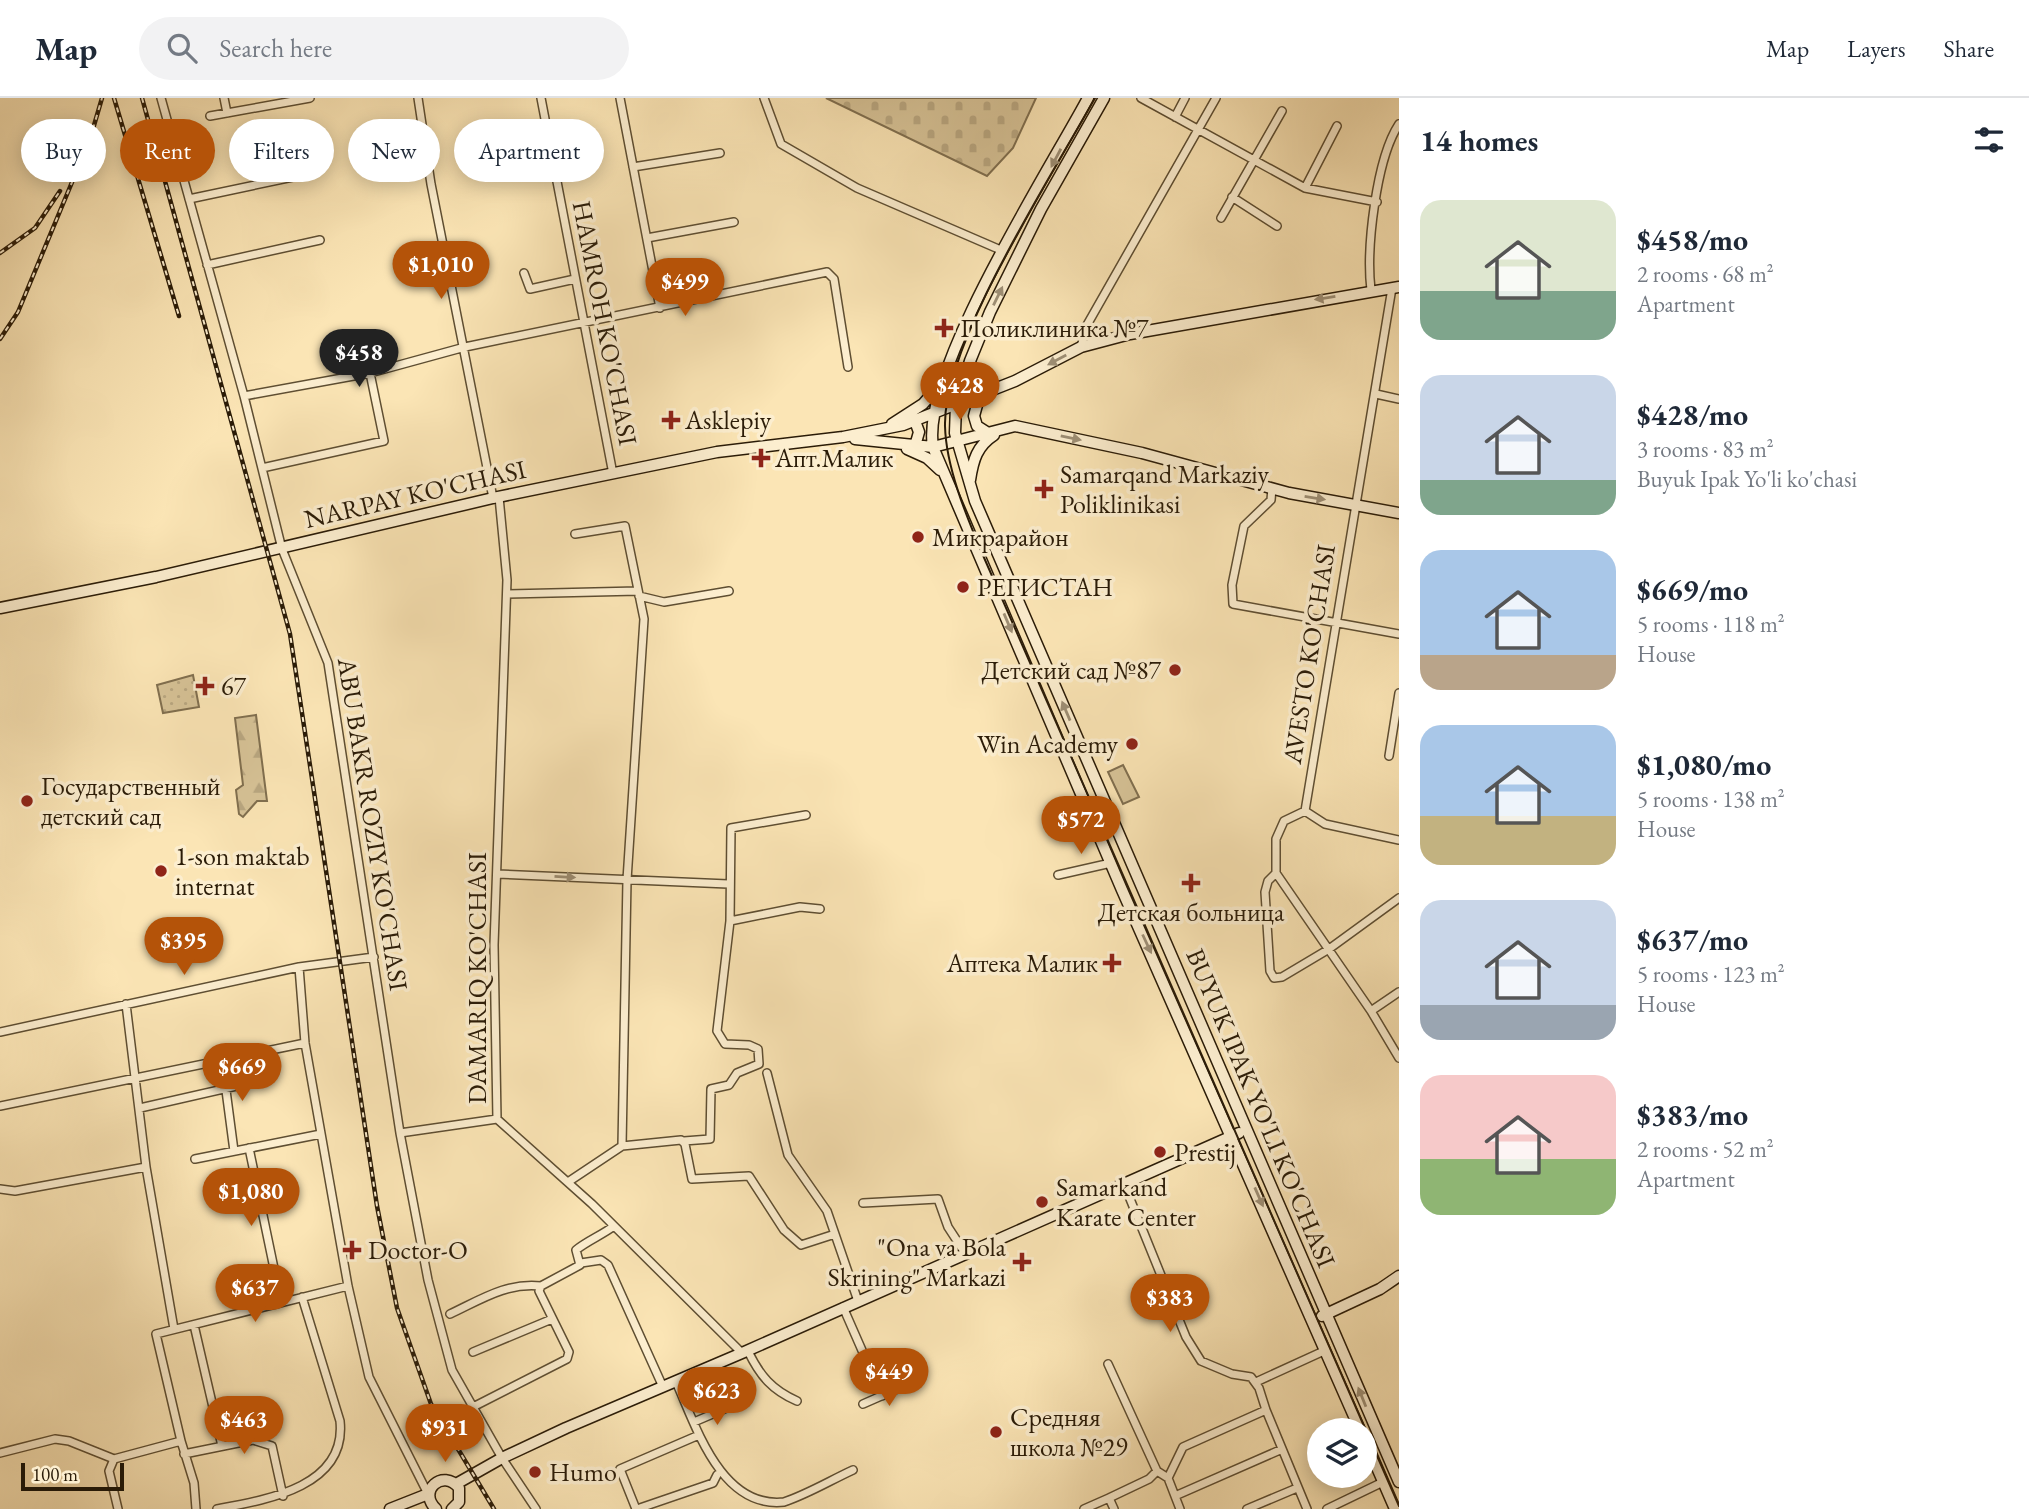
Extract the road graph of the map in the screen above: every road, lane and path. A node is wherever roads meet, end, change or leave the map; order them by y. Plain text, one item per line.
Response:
1 (160, 98) edge
2 (224, 98) edge
3 (310, 98) edge
4 (418, 98) edge
5 (541, 98) edge
6 (620, 98) edge
7 (764, 98) edge
8 (1088, 98) edge
9 (1104, 98) edge
10 (1141, 98) edge
11 (1185, 98) edge
12 (1216, 98) edge
13 (1282, 111) dead end
14 (227, 113) junction
15 (210, 116) dead end
16 (1175, 117) junction
17 (1399, 124) edge
18 (1337, 126) dead end
19 (1198, 130) junction
20 (720, 153) dead end
21 (1252, 162) junction
22 (633, 167) junction
23 (269, 182) edge
24 (1305, 188) junction
25 (1232, 197) junction
26 (189, 199) junction
27 (1377, 202) junction
28 (1221, 218) dead end
29 (734, 222) dead end
30 (1277, 226) dead end
31 (647, 238) junction
32 (320, 240) dead end
33 (1003, 251) junction
34 (207, 265) junction
35 (524, 273) dead end
36 (575, 279) junction
37 (1396, 288) edge
38 (1371, 290) junction
39 (660, 309) junction
40 (583, 321) junction
41 (465, 347) junction
42 (1081, 347) junction
43 (970, 361) junction
44 (848, 367) dead end
45 (370, 373) junction
46 (943, 381) junction
47 (1002, 385) junction
48 (980, 394) junction
49 (1376, 394) junction
50 (244, 396) junction
51 (1399, 399) edge
52 (956, 405) junction
53 (932, 415) junction
54 (915, 421) junction
55 (1004, 429) junction
56 (878, 430) junction
57 (988, 433) junction
58 (843, 437) junction
59 (956, 440) junction
60 (888, 443) junction
61 (915, 446) junction
62 (933, 447) junction
63 (262, 468) junction
64 (944, 473) junction
65 (613, 474) junction
66 (970, 482) junction
67 (1272, 488) junction
68 (496, 498) junction
69 (1354, 504) junction
70 (1399, 513) edge
71 (575, 534) dead end
72 (282, 548) junction
73 (729, 591) dead end
74 (507, 594) junction
75 (639, 594) junction
76 (0, 608) edge
77 (1335, 621) junction
78 (1399, 634) edge
79 (1399, 693) edge
80 (1389, 756) dead end
81 (1305, 811) junction
82 (806, 815) dead end
83 (1399, 840) edge
84 (1111, 863) junction
85 (1276, 873) junction
86 (497, 874) junction
87 (1058, 875) dead end
88 (627, 880) junction
89 (728, 884) junction
90 (1399, 898) edge
91 (820, 909) dead end
92 (730, 921) junction
93 (1329, 949) junction
94 (374, 957) junction
95 (299, 967) junction
96 (1399, 992) edge
97 (126, 1004) junction
98 (1371, 1011) junction
99 (0, 1032) edge
100 (305, 1043) junction
101 (262, 1052) junction
102 (1399, 1058) edge
103 (222, 1060) junction
104 (767, 1073) dead end
105 (136, 1077) junction
106 (226, 1088) junction
107 (0, 1106) edge
108 (139, 1108) junction
109 (497, 1119) junction
110 (1246, 1130) junction
111 (321, 1133) junction
112 (400, 1133) junction
113 (1232, 1136) junction
114 (684, 1141) junction
115 (622, 1146) junction
116 (249, 1148) junction
117 (234, 1151) junction
118 (195, 1159) dead end
119 (146, 1167) junction
120 (568, 1182) junction
121 (1124, 1184) junction
122 (0, 1189) edge
123 (863, 1203) dead end
124 (614, 1226) junction
125 (835, 1234) junction
126 (965, 1253) junction
127 (581, 1263) junction
128 (1399, 1276) edge
129 (348, 1286) junction
130 (541, 1286) junction
131 (302, 1297) junction
132 (858, 1301) junction
133 (281, 1303) junction
134 (843, 1307) junction
135 (450, 1314) dead end
136 (1325, 1314) junction
137 (552, 1319) junction
138 (1312, 1320) junction
139 (194, 1325) junction
140 (174, 1329) junction
141 (1326, 1350) junction
142 (473, 1352) dead end
143 (745, 1352) junction
144 (1108, 1364) dead end
145 (676, 1382) junction
146 (1256, 1382) junction
147 (904, 1386) dead end
148 (663, 1387) junction
149 (882, 1396) junction
150 (797, 1401) dead end
151 (863, 1404) dead end
152 (473, 1407) junction
153 (729, 1407) dead end
154 (1266, 1410) junction
155 (1355, 1418) edge
156 (694, 1422) junction
157 (699, 1435) junction
158 (181, 1441) junction
159 (222, 1446) junction
160 (1280, 1450) junction
161 (0, 1453) edge
162 (184, 1454) junction
163 (502, 1458) junction
164 (114, 1459) junction
165 (1377, 1468) edge
166 (853, 1470) dead end
167 (1157, 1471) junction
168 (717, 1475) junction
169 (1168, 1478) junction
170 (1383, 1482) junction
171 (1399, 1482) edge
172 (456, 1484) junction
173 (1297, 1488) junction
174 (428, 1494) junction
175 (283, 1496) junction
176 (1175, 1496) junction
177 (460, 1497) junction
178 (1109, 1498) junction
179 (118, 1509) edge
180 (196, 1509) edge
181 (217, 1509) edge
182 (390, 1509) edge
183 (436, 1509) edge
184 (452, 1509) edge
185 (465, 1509) edge
186 (536, 1509) edge
187 (637, 1509) edge
188 (1084, 1509) edge
189 (1114, 1509) edge
190 (1180, 1509) edge
191 (1247, 1509) edge
192 (1307, 1509) edge
193 (1326, 1509) edge
194 (1395, 1509) edge

1 - 26 street, ABU BAKR ROZIY KO'CHASI
2 - 14 street
3 - 14 street
4 - 41 street, DAMARIQ KO'CHASI
5 - 36 street, HAMROH KO'CHASI
6 - 22 street
7 - 33 street
8 -> 33 main road, BUYUK IPAK YO'LI KO'CHASI
43 -> 9 main road, BUYUK IPAK YO'LI KO'CHASI
10 - 16 street
11 - 16 street
12 - 19 street
13 - 21 street
14 - 15 street
16 - 19 street
17 - 27 street
18 - 24 street
19 - 21 street
19 - 42 street
20 - 22 street
21 - 24 street
21 - 25 street
22 - 31 street
23 - 26 street
24 - 27 street
25 - 28 street
25 - 30 street
26 - 34 street, ABU BAKR ROZIY KO'CHASI
27 - 38 street
29 - 31 street
31 - 39 street
32 - 34 street
33 - 46 main road, BUYUK IPAK YO'LI KO'CHASI
34 - 50 street, ABU BAKR ROZIY KO'CHASI
35 - 36 street
36 - 40 street, HAMROH KO'CHASI
37 - 38 main road, NARPAY KO'CHASI
37 - 49 street, AVESTO KO'CHASI
38 -> 42 main road, NARPAY KO'CHASI
39 - 40 street
39 - 44 street
40 - 41 street
40 - 65 street, HAMROH KO'CHASI
41 - 45 street
41 - 68 street, DAMARIQ KO'CHASI
42 -> 47 main road, NARPAY KO'CHASI
43 - 47 main road
43 - 52 main road, BUYUK IPAK YO'LI KO'CHASI
45 - 50 street
45 - 63 street
46 - 53 main road, BUYUK IPAK YO'LI KO'CHASI
46 - 56 main road
47 - 48 main road, NARPAY KO'CHASI
48 - 52 main road, NARPAY KO'CHASI
48 - 57 main road
49 - 51 street
49 - 69 street, AVESTO KO'CHASI
50 - 63 street, ABU BAKR ROZIY KO'CHASI
52 - 53 main road, NARPAY KO'CHASI
52 - 59 main road, BUYUK IPAK YO'LI KO'CHASI
53 - 54 main road, NARPAY KO'CHASI
53 - 62 main road, BUYUK IPAK YO'LI KO'CHASI
54 - 56 main road, NARPAY KO'CHASI
54 - 61 main road
55 - 57 main road, NARPAY KO'CHASI
55 - 66 main road
55 -> 67 main road, NARPAY KO'CHASI
56 - 58 main road, NARPAY KO'CHASI
57 - 59 main road, NARPAY KO'CHASI
58 - 60 main road, NARPAY KO'CHASI
58 - 65 main road, NARPAY KO'CHASI
59 - 62 main road, NARPAY KO'CHASI
59 - 66 main road, BUYUK IPAK YO'LI KO'CHASI
60 - 61 main road, NARPAY KO'CHASI
60 - 64 main road
61 - 62 main road, NARPAY KO'CHASI
62 - 64 main road, BUYUK IPAK YO'LI KO'CHASI
63 - 72 street, ABU BAKR ROZIY KO'CHASI
64 -> 84 main road, BUYUK IPAK YO'LI KO'CHASI
65 - 68 main road, NARPAY KO'CHASI
110 -> 66 main road, BUYUK IPAK YO'LI KO'CHASI
67 -> 69 main road, NARPAY KO'CHASI
67 - 77 street
68 - 72 main road, NARPAY KO'CHASI
68 - 74 street, DAMARIQ KO'CHASI
69 - 70 main road, NARPAY KO'CHASI
69 - 77 street, AVESTO KO'CHASI
71 - 75 street
72 - 76 main road, NARPAY KO'CHASI
72 - 94 street, ABU BAKR ROZIY KO'CHASI
73 - 75 street
74 - 75 street
74 - 86 street, DAMARIQ KO'CHASI
75 - 88 street
77 - 78 street
77 - 81 street, AVESTO KO'CHASI
79 - 80 street
81 - 83 street
81 - 85 street
82 - 89 street
84 - 87 street
84 -> 113 main road, BUYUK IPAK YO'LI KO'CHASI
85 - 93 street
85 - 93 street
86 -> 88 street
86 - 109 street, DAMARIQ KO'CHASI
88 - 89 street
88 - 115 street
89 - 92 street
90 - 93 street
91 - 92 street
92 - 114 street
93 - 98 street
94 - 95 street
94 - 112 street, ABU BAKR ROZIY KO'CHASI
95 - 97 street
95 - 100 street
96 - 98 street
97 - 99 street
97 - 105 street
98 - 102 street
100 - 101 street
100 - 111 street
101 - 103 street
101 - 106 street
103 - 105 street
103 - 106 street
104 - 125 street
105 - 107 street
105 - 108 street
106 - 108 street
106 - 117 street
108 - 119 street
109 - 112 street
109 - 120 street, DAMARIQ KO'CHASI
110 - 113 main road
110 - 136 main road, BUYUK IPAK YO'LI KO'CHASI
111 - 116 street
111 - 129 street
112 - 152 street, ABU BAKR ROZIY KO'CHASI
113 - 121 main road
113 -> 138 main road, BUYUK IPAK YO'LI KO'CHASI
114 - 115 street
114 - 125 street
115 - 120 street
116 - 117 street
116 - 133 street
117 - 118 street
119 - 122 street
119 - 140 street
120 - 124 street, DAMARIQ KO'CHASI
121 - 126 main road
121 - 146 street
123 - 126 street
124 - 127 street
124 - 143 street, DAMARIQ KO'CHASI
125 - 132 street
126 - 132 main road
127 - 130 street
127 - 148 street
128 - 136 main road
129 - 131 street
129 - 174 street
130 - 135 street
130 - 137 street
131 - 133 street
131 - 175 street
132 - 134 main road
133 - 139 street
134 - 143 main road
134 - 149 street
136 - 138 main road
171 -> 136 main road, BUYUK IPAK YO'LI KO'CHASI
137 - 142 street
137 - 152 street
138 - 141 main road, BUYUK IPAK YO'LI KO'CHASI
139 - 140 street
139 - 159 street
140 - 158 street
141 - 146 street
141 - 155 main road, BUYUK IPAK YO'LI KO'CHASI
143 - 145 main road
143 - 150 street, DAMARIQ KO'CHASI
144 - 167 street
145 - 148 main road
145 - 156 street
146 - 154 street
147 - 149 street
148 - 163 main road
149 - 151 street
152 - 163 street, ABU BAKR ROZIY KO'CHASI
153 - 156 street
154 - 160 street
154 - 169 street
156 - 157 street
157 - 168 street
157 - 187 street
158 - 162 street
158 - 164 street
159 - 162 street
159 - 175 street
160 - 173 street
160 - 176 street
161 - 164 street
162 - 180 street
163 - 172 main road
163 - 186 street, ABU BAKR ROZIY KO'CHASI
164 - 179 street
165 - 170 main road
166 - 168 street
167 - 169 street
167 - 178 street
168 - 187 street
169 - 176 street
170 - 193 street
170 - 194 main road
172 - 174 main road
172 - 177 main road
173 - 191 street
173 - 192 street
174 - 182 main road
174 - 183 main road
175 - 181 street
176 - 190 street
177 - 184 main road
177 - 185 main road
178 - 188 street
178 - 189 street

